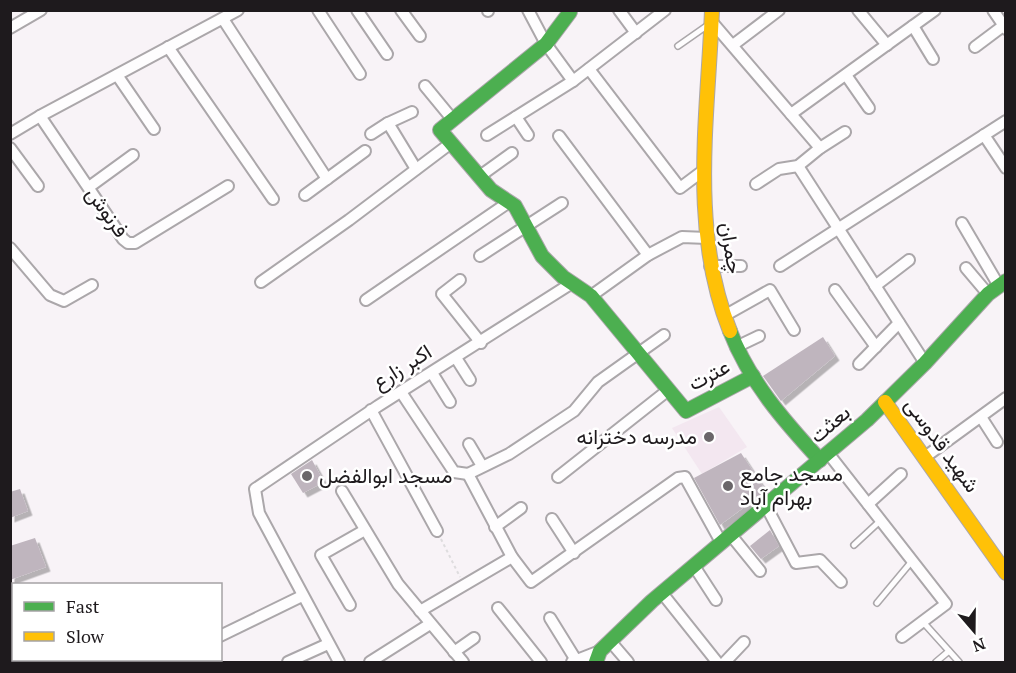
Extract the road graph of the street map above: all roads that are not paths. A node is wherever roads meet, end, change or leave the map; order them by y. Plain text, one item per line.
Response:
1 (41, 10) edge
2 (238, 10) edge
3 (318, 10) edge
4 (357, 10) edge
5 (401, 10) edge
6 (528, 10) edge
7 (619, 10) edge
8 (665, 10) edge
9 (779, 10) edge
10 (858, 10) edge
11 (993, 10) edge
12 (931, 11) edge
13 (570, 12) dead end
14 (712, 16) edge
15 (223, 19) junction
16 (913, 27) junction
17 (1004, 27) edge
18 (10, 28) edge
19 (636, 33) junction
20 (420, 36) dead end
21 (546, 44) junction
22 (733, 45) junction
23 (887, 45) junction
24 (678, 46) dead end
25 (168, 47) junction
26 (975, 47) dead end
27 (387, 54) dead end
28 (933, 59) dead end
29 (589, 69) junction
30 (360, 74) dead end
31 (117, 75) junction
32 (846, 75) junction
33 (573, 81) junction
34 (425, 86) dead end
35 (869, 108) dead end
36 (412, 112) dead end
37 (791, 114) junction
38 (40, 116) junction
39 (516, 117) junction
40 (453, 120) junction
41 (1005, 120) edge
42 (388, 123) junction
43 (154, 129) dead end
44 (845, 132) dead end
45 (10, 134) edge
46 (371, 134) dead end
47 (487, 135) dead end
48 (528, 135) dead end
49 (984, 135) junction
50 (559, 136) dead end
51 (451, 143) junction
52 (10, 148) edge
53 (820, 148) junction
54 (365, 151) dead end
55 (512, 153) dead end
56 (133, 155) dead end
57 (798, 166) junction
58 (1005, 168) edge
59 (416, 169) junction
60 (704, 170) junction
61 (480, 176) junction
62 (327, 179) junction
63 (756, 184) dead end
64 (38, 186) dead end
65 (228, 186) dead end
66 (89, 187) junction
67 (305, 195) dead end
68 (273, 200) dead end
69 (509, 202) junction
70 (562, 203) dead end
71 (962, 223) dead end
72 (526, 226) junction
73 (839, 230) junction
74 (707, 238) junction
75 (10, 248) edge
76 (648, 255) junction
77 (480, 256) dead end
78 (909, 260) dead end
79 (710, 266) junction
80 (741, 266) dead end
81 (780, 266) dead end
82 (966, 268) dead end
83 (460, 280) dead end
84 (261, 282) dead end
85 (572, 284) junction
86 (92, 285) dead end
87 (875, 286) junction
88 (998, 287) edge
89 (835, 290) dead end
90 (591, 296) junction
91 (366, 300) dead end
92 (724, 316) junction
93 (899, 323) junction
94 (794, 330) dead end
95 (664, 335) dead end
96 (759, 336) dead end
97 (481, 343) junction
98 (736, 346) junction
99 (876, 347) junction
100 (638, 354) junction
101 (456, 358) junction
102 (925, 363) junction
103 (860, 364) dead end
104 (432, 373) junction
105 (753, 376) junction
106 (470, 380) dead end
107 (667, 391) junction
108 (401, 392) junction
109 (1005, 398) edge
110 (450, 402) dead end
111 (885, 402) junction
112 (371, 410) junction
113 (981, 417) junction
114 (997, 442) dead end
115 (469, 444) dead end
116 (824, 457) junction
117 (925, 458) junction
118 (482, 466) junction
119 (468, 474) junction
120 (901, 474) dead end
121 (558, 477) dead end
122 (342, 491) dead end
123 (765, 504) junction
124 (868, 504) junction
125 (521, 508) dead end
126 (552, 519) dead end
127 (881, 520) junction
128 (495, 527) junction
129 (365, 530) junction
130 (436, 531) road end
131 (725, 538) junction
132 (854, 545) dead end
133 (574, 553) junction
134 (512, 557) junction
135 (912, 561) junction
136 (694, 566) junction
137 (760, 571) dead end
138 (1005, 573) edge
139 (841, 582) dead end
140 (662, 593) junction
141 (302, 596) junction
142 (716, 600) dead end
143 (877, 603) dead end
144 (350, 605) dead end
145 (498, 608) dead end
146 (420, 611) junction
147 (550, 618) dead end
148 (923, 622) junction
149 (430, 624) junction
150 (222, 635) edge
151 (902, 637) dead end
152 (474, 638) dead end
153 (744, 642) dead end
154 (328, 644) junction
155 (949, 651) junction
156 (454, 652) junction
157 (602, 652) edge
158 (574, 661) edge
159 (288, 663) edge
160 (339, 663) edge
161 (370, 663) edge
162 (463, 663) edge
163 (541, 663) edge
164 (627, 663) edge
165 (717, 663) edge
166 (725, 663) edge
167 (936, 663) edge
168 (959, 663) edge

1 - 18 street
2 - 15 street
3 - 30 street
4 - 27 street
5 - 20 street
6 - 21 street
7 - 19 street
8 - 19 street
9 - 22 street
10 - 23 street
11 - 17 street
12 - 16 street
13 - 21 street
14 - 22 street
14 - 24 lane
14 - 60 street, چمران
15 - 25 street
15 - 62 street
16 - 23 street
16 - 28 street
17 - 26 street
19 - 29 street
21 - 33 street
21 - 40 street
22 - 37 street
23 - 32 street
25 - 31 street
25 - 68 street
29 - 33 street
29 - 60 street
31 - 38 street
31 - 43 street
32 - 35 street
32 - 37 street
33 - 39 street
34 - 40 street
36 - 42 street
37 - 53 street
38 - 45 street
38 - 66 street, فرنوش
39 - 47 street
39 - 48 street
40 - 51 street
41 - 49 street
42 - 46 street
42 - 59 street
44 - 53 street
49 - 58 street
49 - 73 street
50 - 76 street
51 - 59 street
51 - 61 street
52 - 64 street
53 - 57 street
54 - 62 street
55 - 61 street
56 - 66 street
57 - 63 street
57 - 73 street
59 - 84 street
60 - 74 street, چمران
61 - 69 street
62 - 67 street
65 - 66 street, فرنوش
69 - 72 street
69 - 91 street
70 - 72 street
71 - 88 street
72 - 77 street
72 - 85 street
73 - 81 street
73 - 87 street
74 - 76 street
74 - 79 street, چمران
75 - 86 street
76 - 90 street
78 - 87 street
79 - 80 street
79 - 92 street, چمران
82 - 88 street
83 - 97 street
85 - 90 street
85 - 97 street, اکبر زارع
87 - 93 street
88 - 102 street, بعثت
89 - 99 street
90 - 100 street
92 - 94 street
92 - 98 street, چمران
93 - 99 street
93 - 102 street
95 - 100 street
96 - 98 street
97 - 101 street, اکبر زارع
98 - 105 street, چمران
99 - 103 street
100 - 107 street
100 - 118 street
101 - 104 street, اکبر زارع
101 - 106 street
102 - 111 street, بعثت
104 - 108 street, اکبر زارع
104 - 110 street
105 - 107 street, عترت
105 - 116 street, چمران
107 - 121 street
108 - 112 street, اکبر زارع
108 - 119 street
109 - 113 street
111 - 116 street, بعثت
111 - 117 street, شهید قدوسی
112 - 130 street
112 - 141 street, اکبر زارع
113 - 114 street
113 - 117 street
115 - 118 street
116 - 123 street, بعثت
116 - 124 street
117 - 138 street, شهید قدوسی
118 - 119 street
119 - 128 street
120 - 124 street
122 - 129 street
123 - 131 street, بعثت
123 - 139 street
124 - 127 street
125 - 128 street
126 - 133 street
127 - 132 lane
127 - 135 street
128 - 134 street
129 - 144 street
129 - 146 street
131 - 133 street
131 - 136 street, بعثت
131 - 137 street
133 - 134 street
134 - 146 street
135 - 143 lane
135 - 148 street
136 - 140 street, بعثت
136 - 142 street
140 - 157 street, بعثت
140 - 165 street
141 - 150 street
141 - 154 street
145 - 163 street
146 - 149 street
147 - 158 street
148 - 151 street
148 - 155 lane
149 - 156 street
149 - 161 street
152 - 156 street
153 - 166 street
154 - 159 street
154 - 160 street
155 - 167 lane
155 - 168 lane
156 - 162 street
157 - 158 street
157 - 164 street

